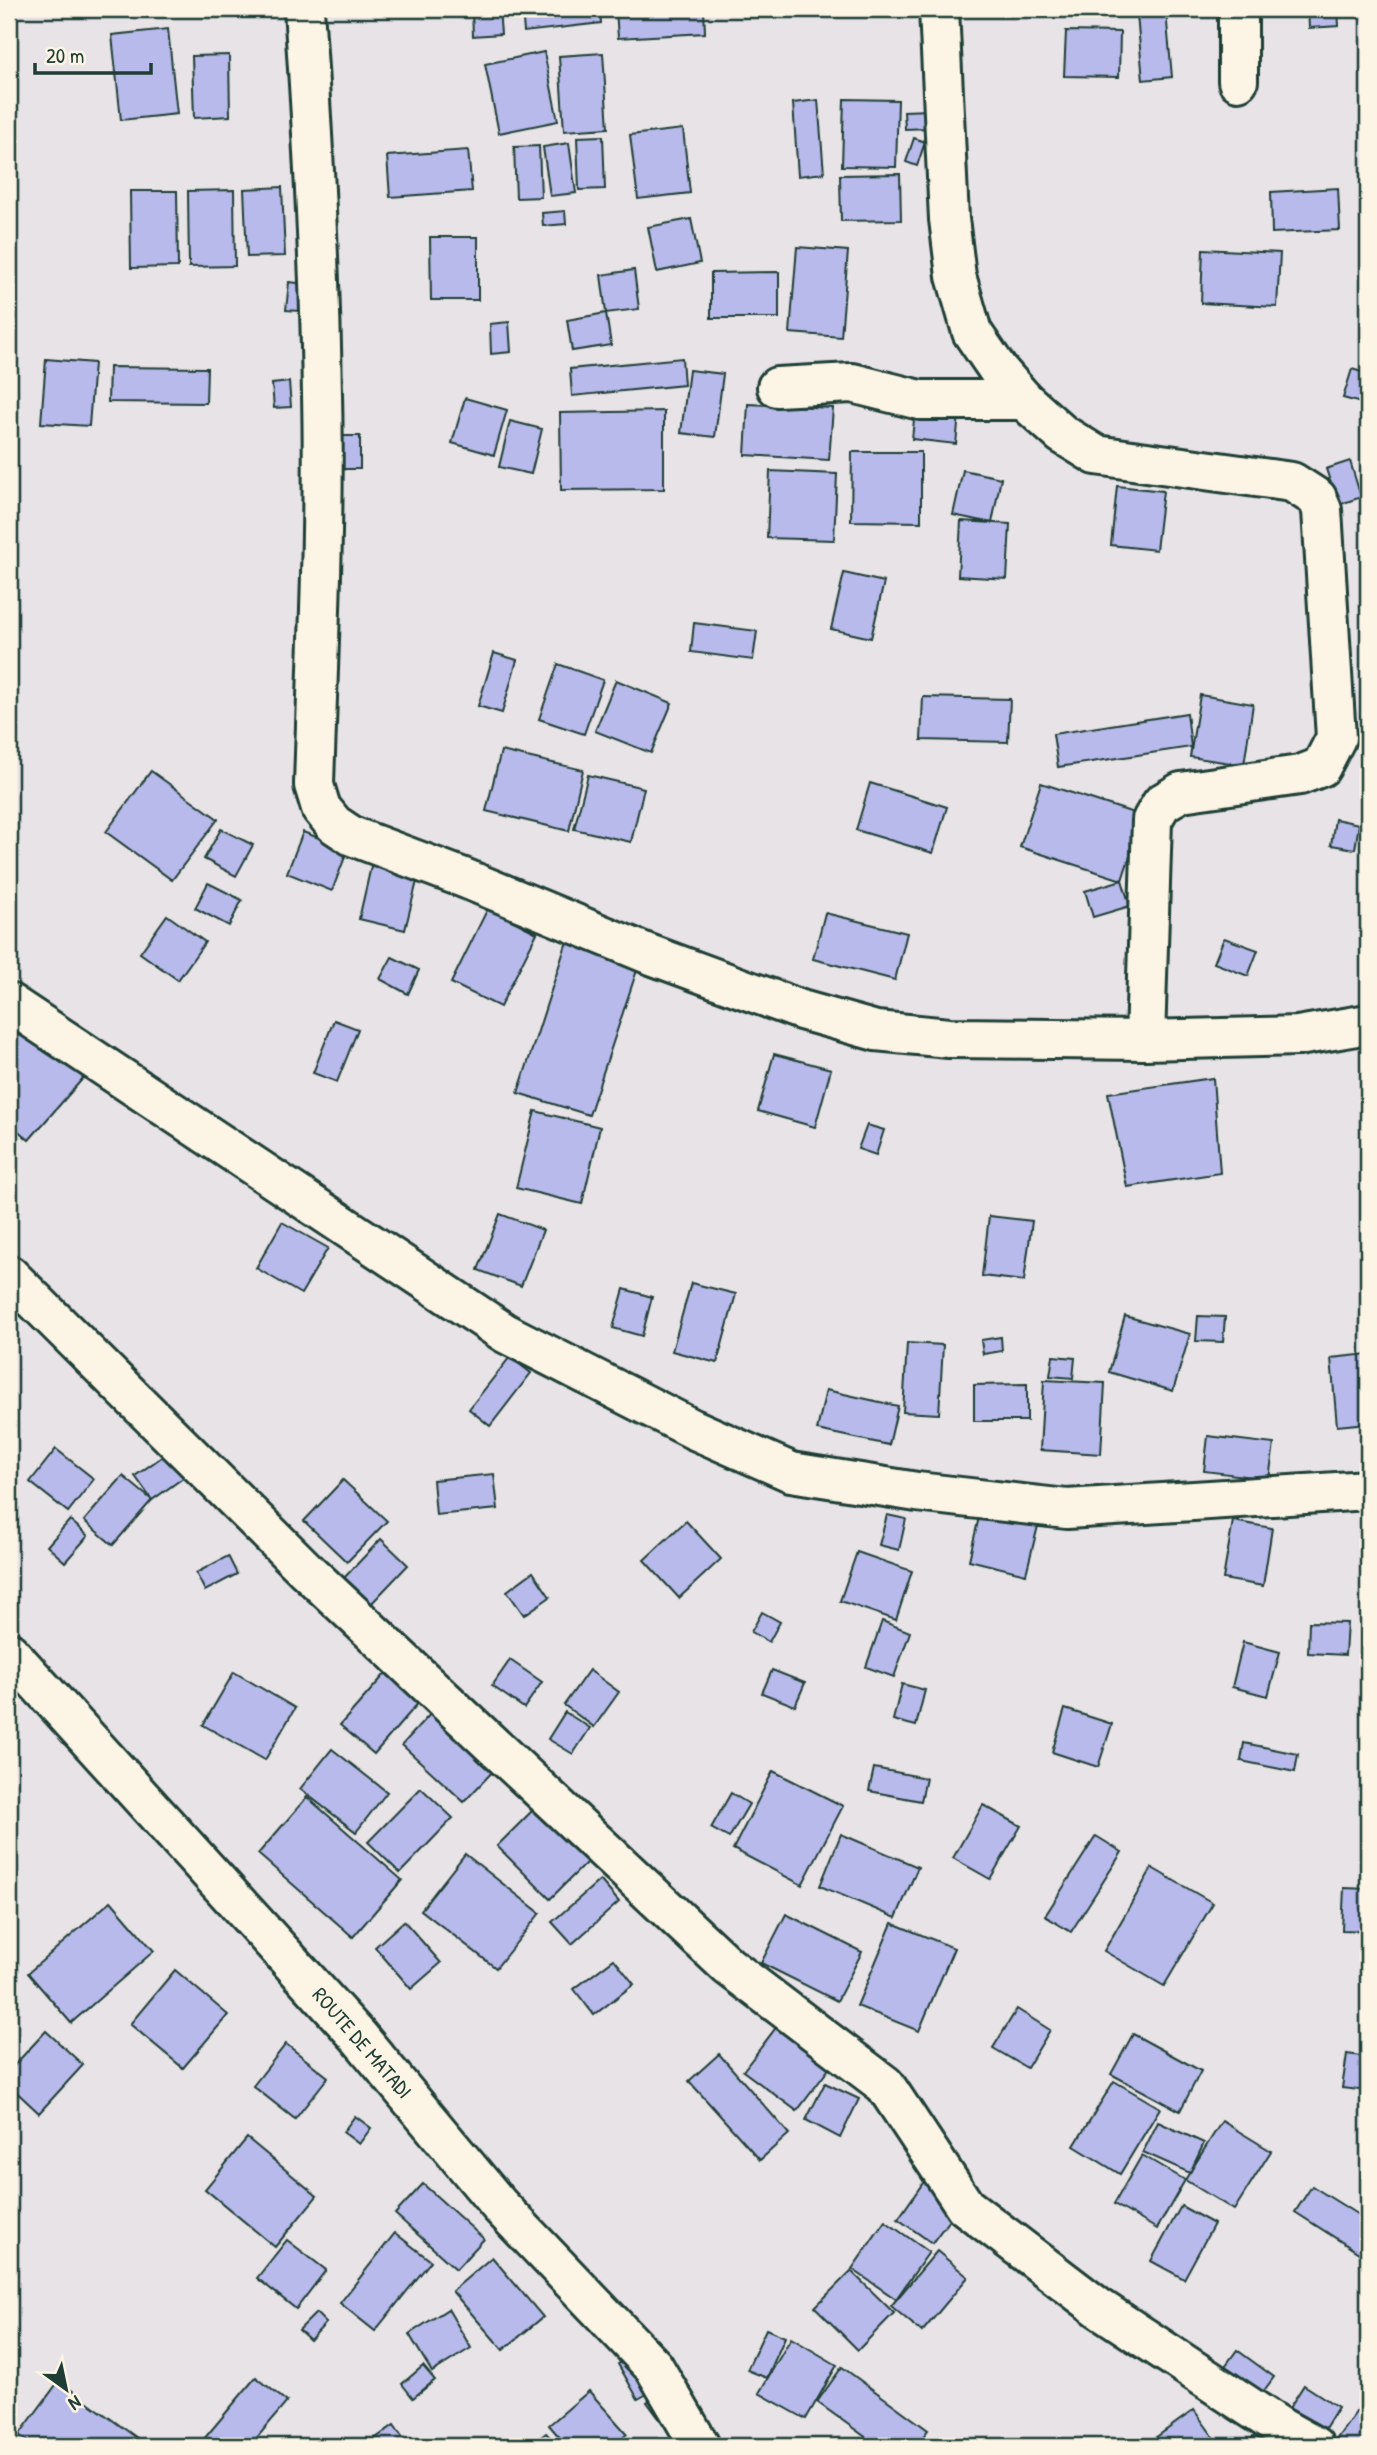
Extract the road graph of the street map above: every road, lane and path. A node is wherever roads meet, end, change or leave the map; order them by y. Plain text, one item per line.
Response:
1 (304, 9) edge
2 (939, 9) edge
3 (1238, 9) edge
4 (1238, 81) dead end
5 (777, 387) dead end
6 (1024, 400) junction
7 (9, 1003) edge
8 (1368, 1024) edge
9 (1145, 1040) junction
10 (9, 1275) edge
11 (1368, 1490) edge
12 (9, 1652) edge
13 (701, 2446) edge
14 (1314, 2446) edge

1 - 9 main road
2 - 6 main road
3 - 4 main road
5 - 6 main road
6 - 9 main road
7 - 11 main road
8 - 9 main road
10 - 14 main road
12 - 13 main road, ROUTE DE MATADI

